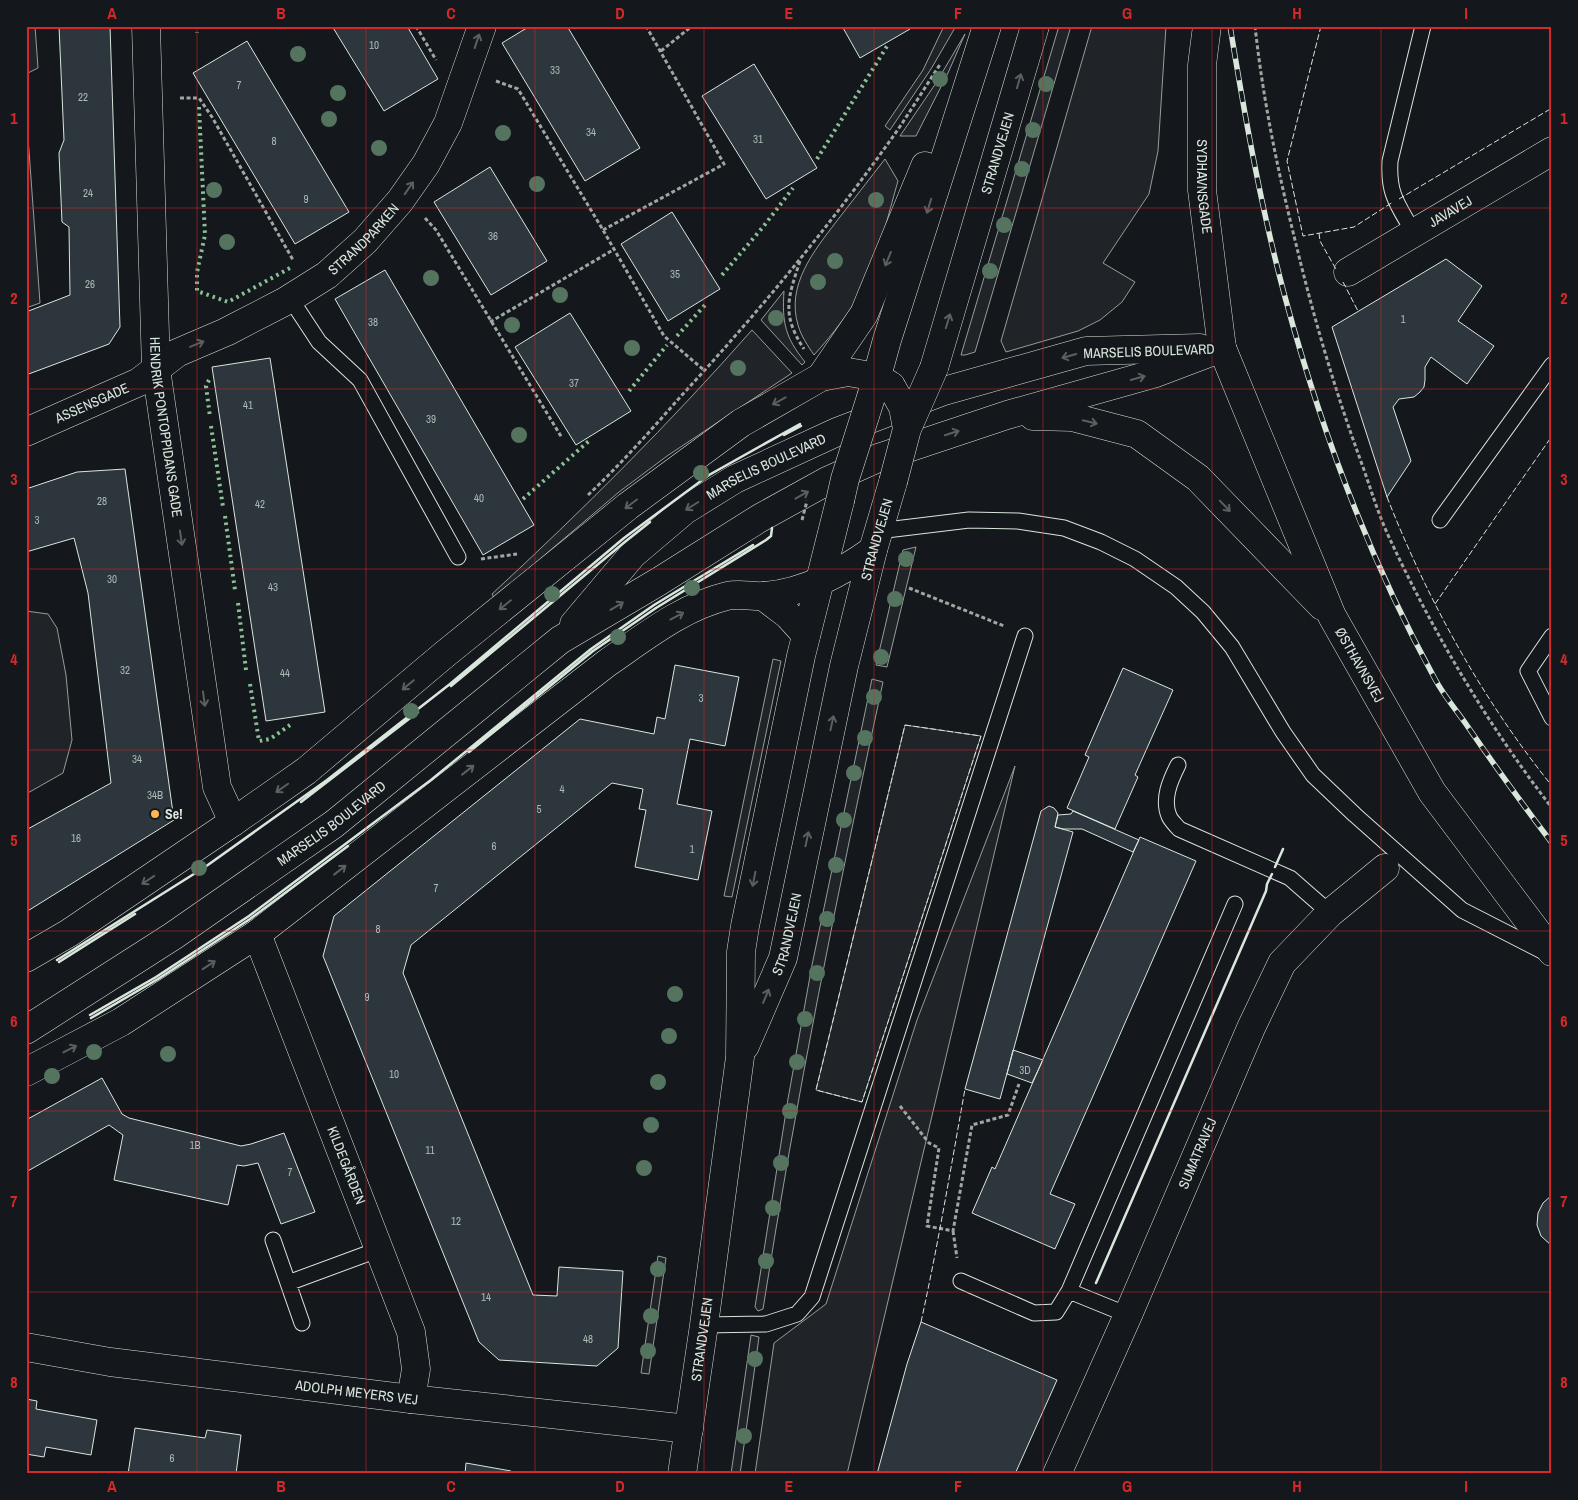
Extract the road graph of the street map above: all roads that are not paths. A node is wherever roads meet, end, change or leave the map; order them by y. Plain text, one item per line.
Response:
1 (146, 26) edge
2 (482, 26) edge
3 (987, 26) edge
4 (1035, 26) edge
5 (1207, 26) edge
6 (1423, 26) edge
7 (972, 71) junction
8 (1552, 151) edge
9 (1414, 233) junction
10 (1348, 272) dead end
11 (300, 292) junction
12 (1222, 348) junction
13 (1552, 365) edge
14 (156, 369) junction
15 (821, 377) junction
16 (880, 386) junction
17 (1007, 415) junction
18 (907, 430) junction
19 (26, 432) edge
20 (1440, 520) dead end
21 (876, 540) junction
22 (458, 557) dead end
23 (819, 582) junction
24 (763, 596) junction
25 (1332, 616) junction
26 (806, 635) junction
27 (1025, 636) road end
28 (1552, 636) edge
29 (560, 640) junction
30 (1552, 718) edge
31 (1178, 765) dead end
32 (233, 822) junction
33 (1385, 868) dead end
34 (1235, 904) dead end
35 (1330, 913) junction
36 (257, 934) junction
37 (1552, 952) edge
38 (1552, 956) edge
39 (26, 958) edge
40 (89, 988) junction
41 (26, 1015) edge
42 (26, 1030) edge
43 (740, 1057) junction
44 (26, 1072) edge
45 (273, 1240) dead end
46 (380, 1249) junction
47 (960, 1281) dead end
48 (288, 1283) junction
49 (1069, 1291) junction
50 (1128, 1315) junction
51 (302, 1323) dead end
52 (704, 1325) junction
53 (26, 1348) edge
54 (411, 1399) junction
55 (689, 1429) junction
56 (682, 1474) edge
57 (1057, 1474) edge

1 - 14 street, HENDRIK PONTOPPIDANS GADE
11 -> 2 street, STRANDPARKEN
3 - 7 street, STRANDVEJEN
18 -> 4 street, STRANDVEJEN, bridge
5 - 12 street, SYDHAVNSGADE
6 - 9 lane
7 -> 15 street
7 -> 16 street, STRANDVEJEN
8 - 9 street, JAVAVEJ
9 - 10 street, JAVAVEJ
14 -> 11 street, STRANDPARKEN
11 - 22 lane
17 -> 12 street, MARSELIS BOULEVARD
12 - 25 street, ØSTHAVNSVEJ
12 -> 29 street, MARSELIS BOULEVARD
13 - 20 lane
14 - 19 street, ASSENSGADE
14 -> 32 street, HENDRIK PONTOPPIDANS GADE
15 - 16 street
15 -> 32 street
16 - 18 street, bridge
16 - 23 street, STRANDVEJEN, bridge
17 -> 25 street
29 -> 17 street, MARSELIS BOULEVARD
18 - 21 street, STRANDVEJEN, bridge
21 - 23 street
21 - 38 lane
43 -> 21 street, STRANDVEJEN
23 - 24 street
23 - 26 street, STRANDVEJEN
24 - 26 street
36 -> 24 street
25 - 37 street, ØSTHAVNSVEJ
26 -> 43 street, STRANDVEJEN
27 - 52 lane
28 - 30 lane
29 - 40 street, MARSELIS BOULEVARD
31 - 35 lane
32 -> 39 street
33 - 35 street, SUMATRAVEJ
34 - 49 lane
35 - 50 street, SUMATRAVEJ
44 -> 36 street
36 - 46 street, KILDEGÅRDEN
40 - 41 street, MARSELIS BOULEVARD
40 - 42 street, MARSELIS BOULEVARD
43 - 52 street, STRANDVEJEN
45 - 48 lane
46 - 48 lane
46 - 54 street, KILDEGÅRDEN
47 - 49 lane
48 - 51 lane
49 - 50 lane
50 - 57 street, SUMATRAVEJ
52 - 55 street, STRANDVEJEN
53 - 54 street, ADOLPH MEYERS VEJ
54 - 55 street, ADOLPH MEYERS VEJ
55 - 56 street, STRANDVEJEN

